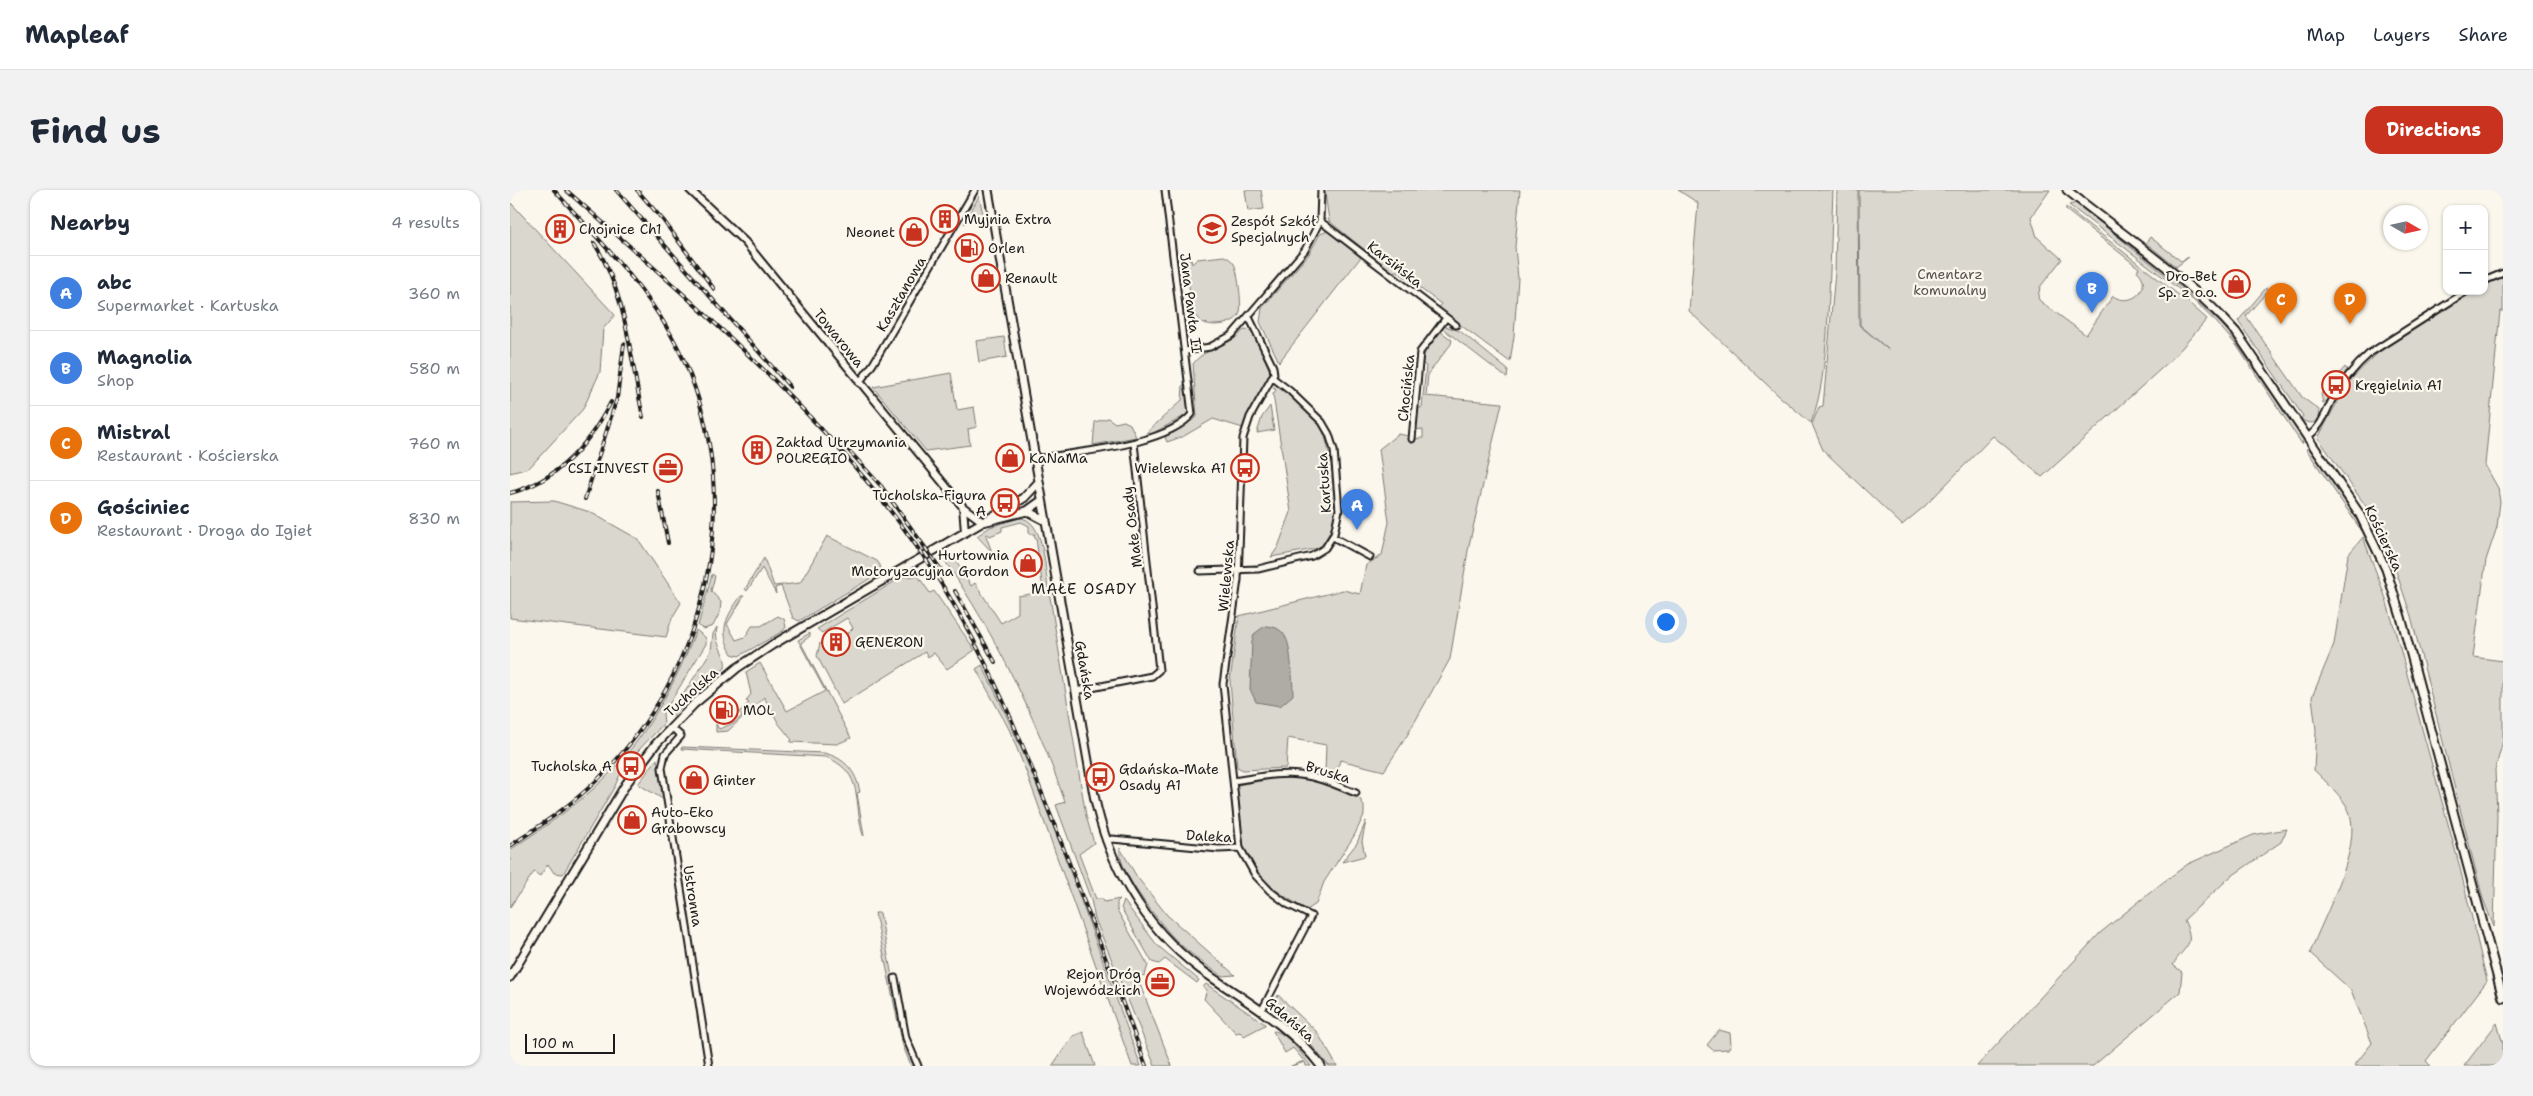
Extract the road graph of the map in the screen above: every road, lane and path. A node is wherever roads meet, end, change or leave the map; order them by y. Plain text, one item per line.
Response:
1 (690, 190) edge
2 (975, 190) edge
3 (988, 190) edge
4 (1165, 190) edge
5 (1321, 190) edge
6 (2067, 190) edge
7 (1320, 221) junction
8 (2503, 273) edge
9 (2488, 279) edge
10 (2461, 295) edge
11 (1248, 318) junction
12 (1446, 318) junction
13 (1456, 325) dead end
14 (1186, 351) junction
15 (1273, 378) junction
16 (859, 383) junction
17 (2308, 437) junction
18 (1412, 439) dead end
19 (1136, 443) junction
20 (1034, 457) junction
21 (1038, 484) junction
22 (1024, 498) junction
23 (1041, 501) junction
24 (963, 507) junction
25 (1026, 511) junction
26 (1044, 520) junction
27 (983, 522) junction
28 (965, 532) junction
29 (1332, 537) junction
30 (1370, 557) dead end
31 (1239, 569) junction
32 (1200, 571) dead end
33 (1076, 691) junction
34 (672, 727) junction
35 (1233, 781) junction
36 (1356, 793) dead end
37 (1106, 841) junction
38 (1240, 848) junction
39 (510, 976) edge
40 (895, 978) dead end
41 (2503, 998) edge
42 (1262, 1010) junction
43 (709, 1066) edge
44 (918, 1066) edge
45 (1321, 1066) edge

1 - 16 street, Towarowa
2 - 16 street, Kasztanowa
3 - 20 main road, Gdańska
4 - 14 street, Jana Pawła II
5 - 7 street
6 - 17 main road, Kościerska
7 - 11 street
7 - 12 street, Karsińska
8 - 9 street
10 - 17 street
11 - 14 street
11 - 15 street
12 - 13 street, Karsińska
12 - 18 street, Chocińska
14 - 19 street, Jana Pawła II
15 - 29 street, Kartuska
15 - 31 street, Wielewska
16 - 24 street, Towarowa
17 - 41 main road, Kościerska
19 - 20 street
19 - 33 street, Małe Osady
20 - 21 main road, Gdańska
21 - 22 main road, Tucholska
21 - 23 main road, Gdańska
22 - 23 main road
22 - 27 main road, Tucholska
23 - 25 main road, Tucholska
23 - 26 main road, Gdańska
24 - 27 street, Towarowa
24 - 28 street
25 - 26 main road
25 - 27 main road, Tucholska
26 - 33 main road, Gdańska
27 - 28 main road, Tucholska
28 - 34 main road, Tucholska
29 - 30 street
29 - 31 street, Kartuska
31 - 32 street, Kartuska
31 - 35 street, Wielewska
33 - 37 main road, Gdańska
34 - 39 main road, Tucholska
34 - 43 street, Ustronna
35 - 36 street, Bruska
35 - 38 street, Wielewska
37 - 38 street, Daleka
37 - 42 main road, Gdańska
38 - 42 street, Daleka
40 - 44 street
42 - 45 main road, Gdańska

